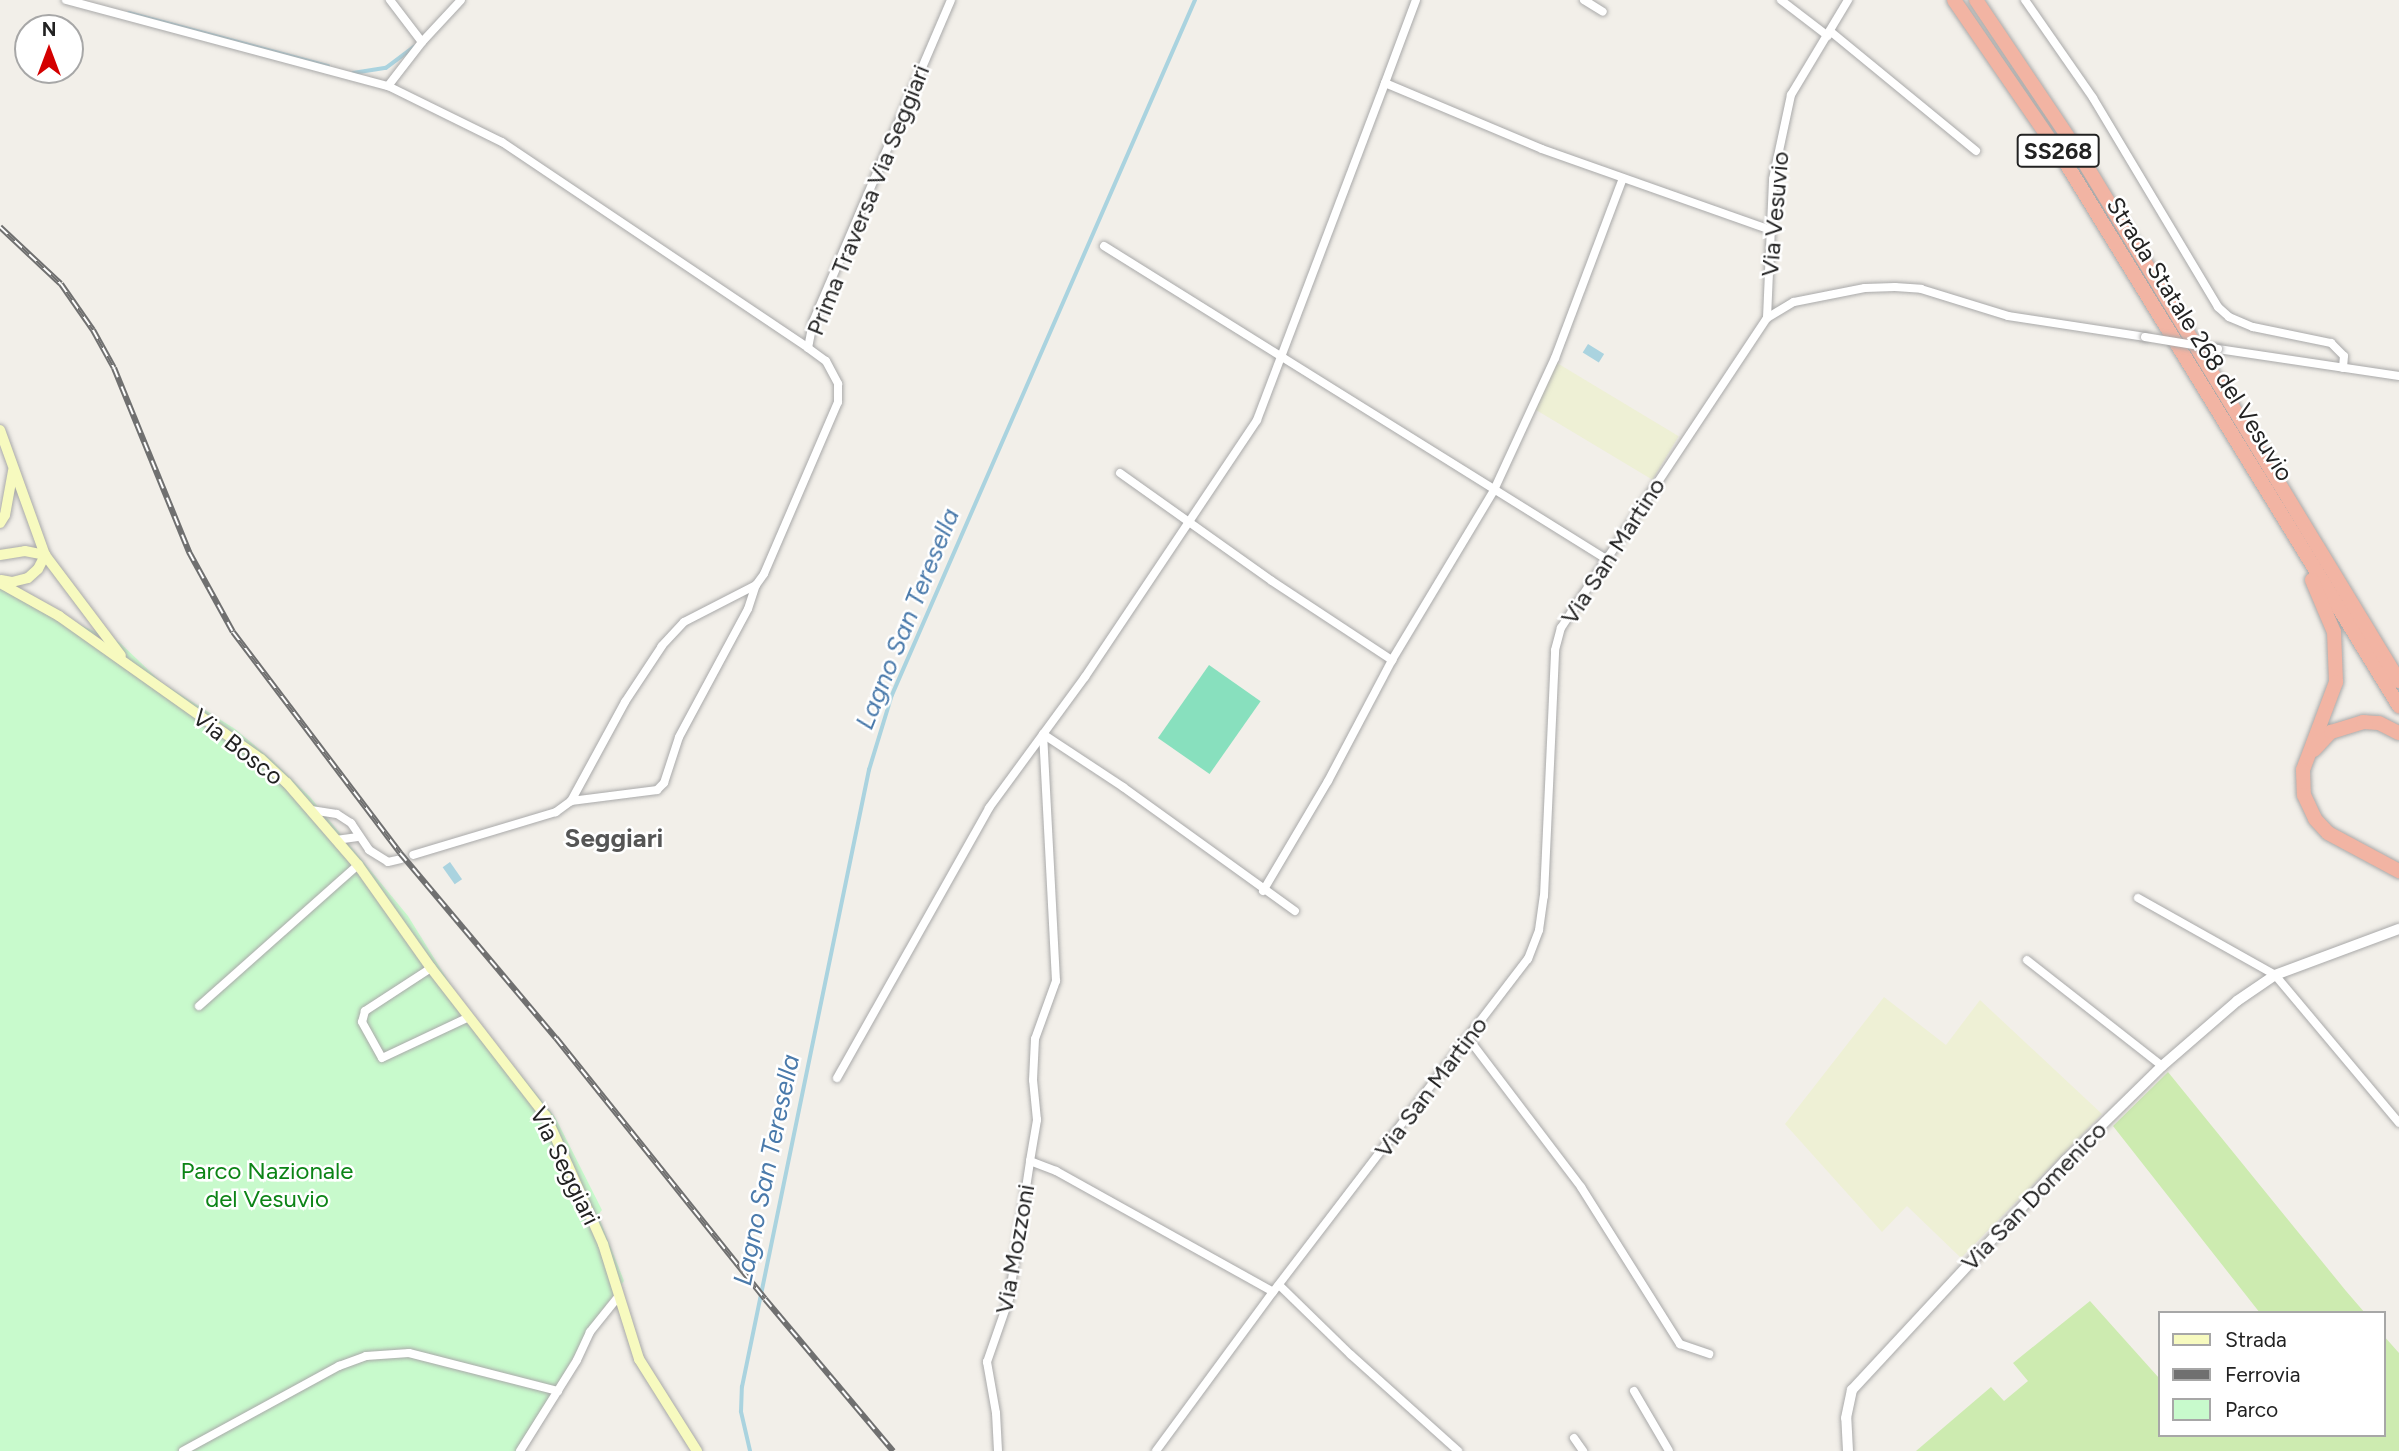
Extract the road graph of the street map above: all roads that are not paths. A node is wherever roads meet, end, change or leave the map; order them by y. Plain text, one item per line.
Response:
1 (66, 0) edge
2 (390, 0) edge
3 (461, 0) edge
4 (951, 0) edge
5 (1416, 0) edge
6 (1584, 0) edge
7 (1781, 0) edge
8 (1848, 0) edge
9 (1954, 0) edge
10 (1976, 0) edge
11 (2025, 0) edge
12 (1603, 12) dead end
13 (1829, 33) junction
14 (422, 42) junction
15 (1385, 83) junction
16 (388, 86) junction
17 (1976, 151) dead end
18 (1623, 178) junction
19 (1771, 230) junction
20 (1104, 246) dead end
21 (1767, 318) junction
22 (808, 348) junction
23 (1279, 357) junction
24 (2343, 368) junction
25 (2399, 376) edge
26 (0, 429) edge
27 (13, 468) junction
28 (1120, 473) dead end
29 (1494, 490) junction
30 (0, 523) edge
31 (1191, 523) junction
32 (2297, 539) junction
33 (0, 555) edge
34 (45, 555) junction
35 (1606, 559) junction
36 (0, 582) edge
37 (757, 585) junction
38 (1392, 660) junction
39 (130, 667) junction
40 (2399, 681) edge
41 (2399, 706) edge
42 (2399, 733) edge
43 (1043, 734) junction
44 (2308, 756) junction
45 (572, 801) junction
46 (311, 810) junction
47 (358, 837) junction
48 (336, 840) junction
49 (413, 855) dead end
50 (401, 859) dead end
51 (2383, 860) junction
52 (2399, 863) edge
53 (358, 865) junction
54 (2399, 871) edge
55 (1263, 891) junction
56 (2138, 898) dead end
57 (1295, 911) dead end
58 (2399, 929) edge
59 (2028, 960) dead end
60 (431, 968) junction
61 (2275, 975) junction
62 (199, 1006) dead end
63 (469, 1017) junction
64 (1468, 1038) junction
65 (2162, 1066) junction
66 (837, 1078) dead end
67 (2399, 1123) edge
68 (1030, 1161) junction
69 (1276, 1288) junction
70 (618, 1297) junction
71 (1709, 1354) dead end
72 (558, 1391) junction
73 (1634, 1391) dead end
74 (1574, 1438) dead end
75 (183, 1451) edge
76 (520, 1451) edge
77 (697, 1451) edge
78 (998, 1451) edge
79 (1156, 1451) edge
80 (1458, 1451) edge
81 (1583, 1451) edge
82 (1669, 1451) edge
83 (1848, 1451) edge

1 - 16 street
2 - 14 street
3 - 14 street
4 - 22 street, Prima Traversa Via Seggiari
5 - 15 street
6 - 12 street
7 - 13 street
8 - 13 street, Via Vesuvio
9 - 32 highway, Strada Statale 268 del Vesuvio / SS268
10 - 40 highway, Strada Statale 268 del Vesuvio / SS268
11 - 24 street
13 - 17 street
13 - 19 street, Via Vesuvio
14 - 16 street
15 - 18 street
15 - 23 street
16 - 22 street
18 - 19 street
18 - 29 street
19 - 21 street, Via Vesuvio
20 - 23 street
21 - 24 street, Via San Martino, bridge
21 - 35 street, Via San Martino
22 - 37 street, Prima Traversa Via Seggiari
23 - 29 street
23 - 31 street
24 - 25 street, Via San Martino
26 - 27 main road, Via Bosco
27 - 30 main road
27 - 34 main road, Via Bosco
28 - 31 street
29 - 35 street
29 - 38 street
31 - 38 street
31 - 43 street
32 - 41 highway, Strada Statale 268 del Vesuvio / SS268
32 - 44 highway
33 - 34 main road
34 - 36 main road
34 - 39 main road, Via Bosco
35 - 64 street, Via San Martino
36 - 39 main road, Via Bosco
37 - 45 street
37 - 45 street, Prima Traversa Via Seggiari
38 - 55 street
39 - 46 main road, Via Bosco
42 - 44 highway
43 - 55 street
43 - 66 street
43 - 68 street
44 - 51 highway
45 - 49 street
46 - 47 street
46 - 48 main road, Via Bosco
47 - 48 street
47 - 50 street
48 - 53 main road, Via Seggiari
51 - 52 highway
51 - 54 highway
53 - 60 main road, Via Seggiari
53 - 62 street
55 - 57 street
56 - 61 street
58 - 61 street, Via San Domenico
59 - 65 street
60 - 63 main road, Via Seggiari
60 - 63 street
61 - 65 street, Via San Domenico
61 - 67 street
63 - 70 main road, Via Seggiari
64 - 69 street, Via San Martino
64 - 71 street
65 - 83 street, Via San Domenico
68 - 69 street, Via Mozzoni
68 - 78 street, Via Mozzoni
69 - 79 street, Via San Martino
69 - 80 street, Via Mozzoni
70 - 72 street
70 - 77 main road, Via Seggiari
72 - 75 street
72 - 76 street
73 - 82 street
74 - 81 street

